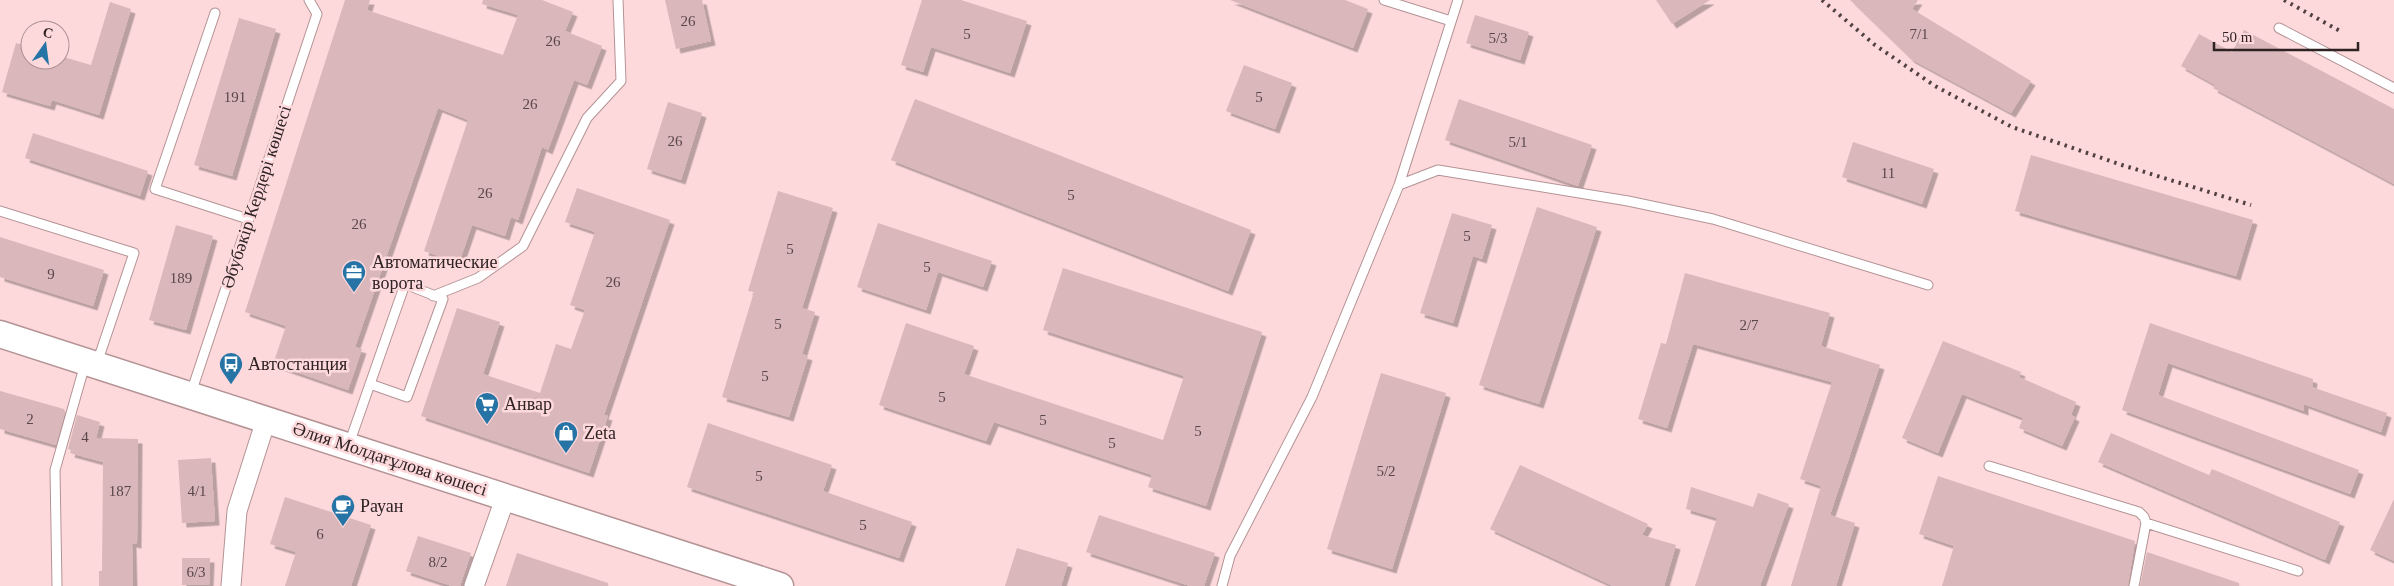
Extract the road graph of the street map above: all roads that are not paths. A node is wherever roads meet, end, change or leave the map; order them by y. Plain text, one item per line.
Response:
1 (309, 0) edge
2 (618, 0) edge
3 (1384, 0) edge
4 (1458, 0) edge
5 (215, 13) dead end
6 (1451, 21) junction
7 (2280, 28) dead end
8 (2394, 88) edge
9 (1399, 185) junction
10 (0, 211) edge
11 (248, 219) junction
12 (1928, 285) dead end
13 (434, 296) junction
14 (0, 334) edge
15 (91, 363) junction
16 (370, 384) junction
17 (190, 395) junction
18 (266, 420) junction
19 (348, 446) junction
20 (1989, 466) dead end
21 (506, 496) junction
22 (2146, 523) junction
23 (2298, 571) dead end
24 (57, 586) edge
25 (231, 586) edge
26 (474, 586) edge
27 (780, 586) edge
28 (1222, 586) edge
29 (2134, 586) edge

1 - 11 lane, Әбубәкір Кердері көшесі
2 - 13 lane
3 - 6 lane
4 - 6 lane
5 - 11 lane
6 - 9 lane
7 - 8 lane
9 - 12 lane
9 - 28 lane
10 - 15 lane
11 - 17 lane, Әбубәкір Кердері көшесі
13 - 16 lane
13 - 16 lane
14 - 15 main road, Әлия Молдағұлова көшесі
15 - 17 main road, Әлия Молдағұлова көшесі
15 - 24 lane
16 - 19 lane
17 - 18 main road, Әлия Молдағұлова көшесі
18 - 19 main road, Әлия Молдағұлова көшесі
18 - 25 street
19 - 21 main road, Әлия Молдағұлова көшесі
20 - 22 lane
21 - 26 street
21 - 27 main road, Әлия Молдағұлова көшесі
22 - 23 lane
22 - 29 lane

